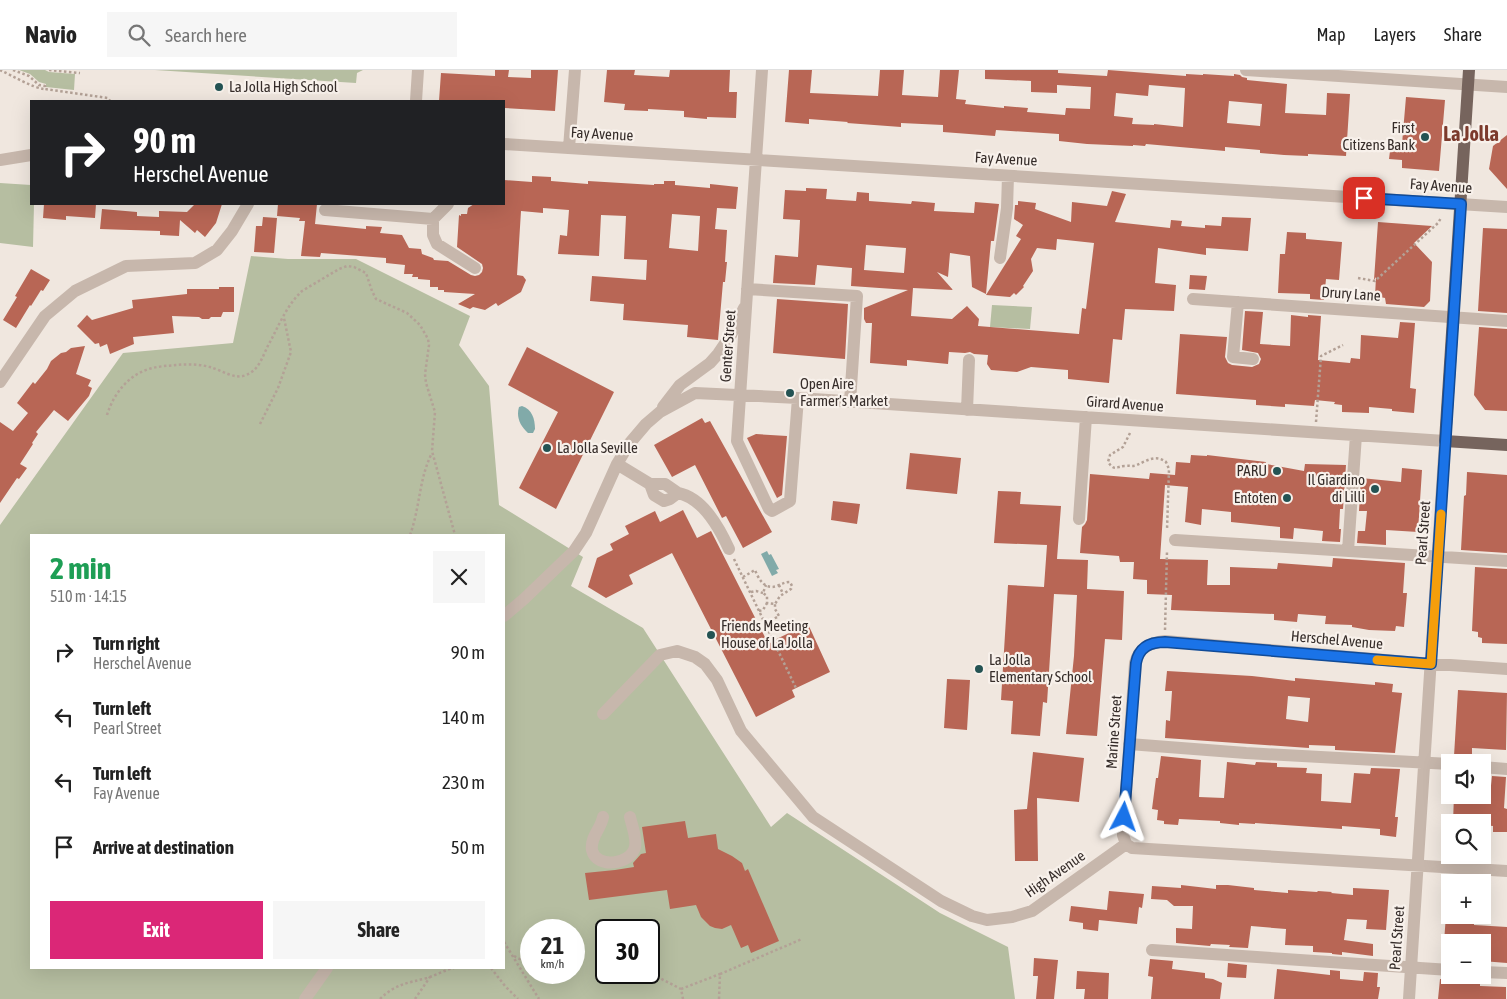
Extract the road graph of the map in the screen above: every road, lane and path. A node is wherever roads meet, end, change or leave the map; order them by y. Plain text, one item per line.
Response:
1 (0, 70) edge
2 (13, 70) edge
3 (49, 70) edge
4 (418, 70) edge
5 (575, 70) edge
6 (762, 70) edge
7 (1246, 70) edge
8 (1469, 70) edge
9 (80, 73) dead end
10 (1468, 84) junction
11 (1507, 87) edge
12 (45, 89) junction
13 (109, 100) edge
14 (416, 100) edge
15 (505, 144) edge
16 (569, 148) junction
17 (30, 155) edge
18 (0, 160) edge
19 (756, 160) junction
20 (1008, 176) junction
21 (1461, 204) junction
22 (247, 205) edge
23 (447, 205) edge
24 (1507, 207) edge
25 (325, 210) dead end
26 (1441, 218) dead end
27 (433, 219) junction
28 (1000, 258) dead end
29 (475, 268) dead end
30 (1358, 278) dead end
31 (748, 289) junction
32 (1193, 298) dead end
33 (1238, 302) junction
34 (747, 304) junction
35 (283, 317) junction
36 (1454, 318) junction
37 (1507, 321) edge
38 (1344, 345) dead end
39 (1253, 359) dead end
40 (969, 360) dead end
41 (0, 382) edge
42 (741, 395) junction
43 (798, 398) junction
44 (850, 402) junction
45 (967, 410) junction
46 (660, 412) junction
47 (107, 415) dead end
48 (1086, 417) junction
49 (1135, 421) junction
50 (260, 424) dead end
51 (1315, 432) junction
52 (1356, 435) junction
53 (1445, 441) junction
54 (1507, 445) edge
55 (432, 451) junction
56 (616, 464) junction
57 (1079, 519) dead end
58 (410, 534) edge
59 (456, 534) edge
60 (1170, 541) junction
61 (729, 548) joint
62 (1348, 551) junction
63 (1438, 556) junction
64 (1507, 561) edge
65 (743, 577) junction
66 (766, 585) junction
67 (779, 585) junction
68 (750, 592) junction
69 (763, 593) junction
70 (784, 594) junction
71 (767, 602) junction
72 (775, 604) junction
73 (759, 611) junction
74 (505, 615) edge
75 (765, 624) junction
76 (1165, 642) junction
77 (1431, 664) junction
78 (1507, 669) edge
79 (796, 688) dead end
80 (603, 714) dead end
81 (1129, 744) junction
82 (1424, 762) junction
83 (1441, 763) edge
84 (1491, 768) edge
85 (1507, 769) edge
86 (630, 816) dead end
87 (602, 817) dead end
88 (1126, 844) junction
89 (1418, 866) junction
90 (1507, 872) edge
91 (802, 939) dead end
92 (505, 944) edge
93 (1152, 950) dead end
94 (512, 956) junction
95 (520, 960) edge
96 (1411, 967) junction
97 (326, 969) edge
98 (451, 969) edge
99 (492, 969) edge
100 (1441, 969) edge
101 (1491, 972) edge
102 (1507, 973) edge
103 (720, 974) junction
104 (430, 977) junction
105 (660, 978) edge
106 (681, 989) junction
107 (305, 999) edge
108 (380, 999) edge
109 (415, 999) edge
110 (518, 999) edge
111 (539, 999) edge
112 (683, 999) edge
113 (718, 999) edge
114 (1409, 999) edge

1 - 12 path
2 - 12 path
3 - 9 path
4 - 14 street
5 - 16 street
6 - 19 street, Genter Street
7 - 10 street
8 - 10 main road, Pearl Street
10 - 11 street
10 - 21 main road, Pearl Street
12 - 13 path
15 - 16 street, Fay Avenue
16 - 19 street, Fay Avenue
17 - 18 street
19 - 20 street, Fay Avenue
19 - 31 street, Genter Street
20 - 21 street, Fay Avenue
20 - 28 street
21 - 24 street, Fay Avenue
21 - 36 main road, Pearl Street
22 - 41 street
23 - 27 street
25 - 27 street
26 - 30 path
27 - 29 street
31 - 34 street, Genter Street
31 - 44 street
32 - 33 street, Drury Lane
33 - 36 street, Drury Lane
33 - 39 street
34 - 42 street, Genter Street
34 - 46 street
35 - 47 path
35 - 50 path
35 - 55 path
36 - 37 street, Drury Lane
36 - 53 main road, Pearl Street
38 - 51 path
40 - 45 street
42 - 43 street, Girard Avenue
42 - 43 street
42 - 46 street, Genter Street
43 - 44 street, Girard Avenue
44 - 45 street, Girard Avenue
45 - 48 street, Girard Avenue
46 - 56 street, Genter Street
48 - 49 street, Girard Avenue
48 - 57 street
49 - 51 street, Girard Avenue
49 - 60 path
51 - 52 street, Girard Avenue
52 - 53 street, Girard Avenue
52 - 62 street
53 - 54 main road, Girard Avenue
53 - 63 street, Pearl Street
55 - 58 path
55 - 59 path
56 - 61 street
56 - 74 street, Genter Street
60 - 62 street
60 - 76 path
61 - 65 path
62 - 63 street
63 - 64 street
63 - 77 street, Pearl Street
65 - 66 path
65 - 68 path
66 - 67 path
66 - 69 path
67 - 70 path
67 - 70 path
68 - 69 path
68 - 73 path
69 - 71 path
70 - 72 path
71 - 72 path
71 - 73 path
72 - 75 path
73 - 75 path
75 - 79 path
76 - 77 street, Herschel Avenue
76 - 81 street, Marine Street
77 - 78 street, Herschel Avenue
77 - 82 street, Pearl Street
80 - 88 street, High Avenue
81 - 82 street
81 - 88 street, Marine Street
82 - 83 street
82 - 89 street, Pearl Street
84 - 85 street
86 - 87 street
88 - 89 street
89 - 90 street
89 - 96 street, Pearl Street
91 - 103 path
92 - 94 path
93 - 96 street
94 - 95 path
94 - 111 path
96 - 100 street
96 - 114 street, Pearl Street
97 - 107 street
98 - 104 path
99 - 110 path
101 - 102 street
103 - 106 path
103 - 113 path
104 - 108 path
104 - 109 path
105 - 106 path
106 - 112 path

